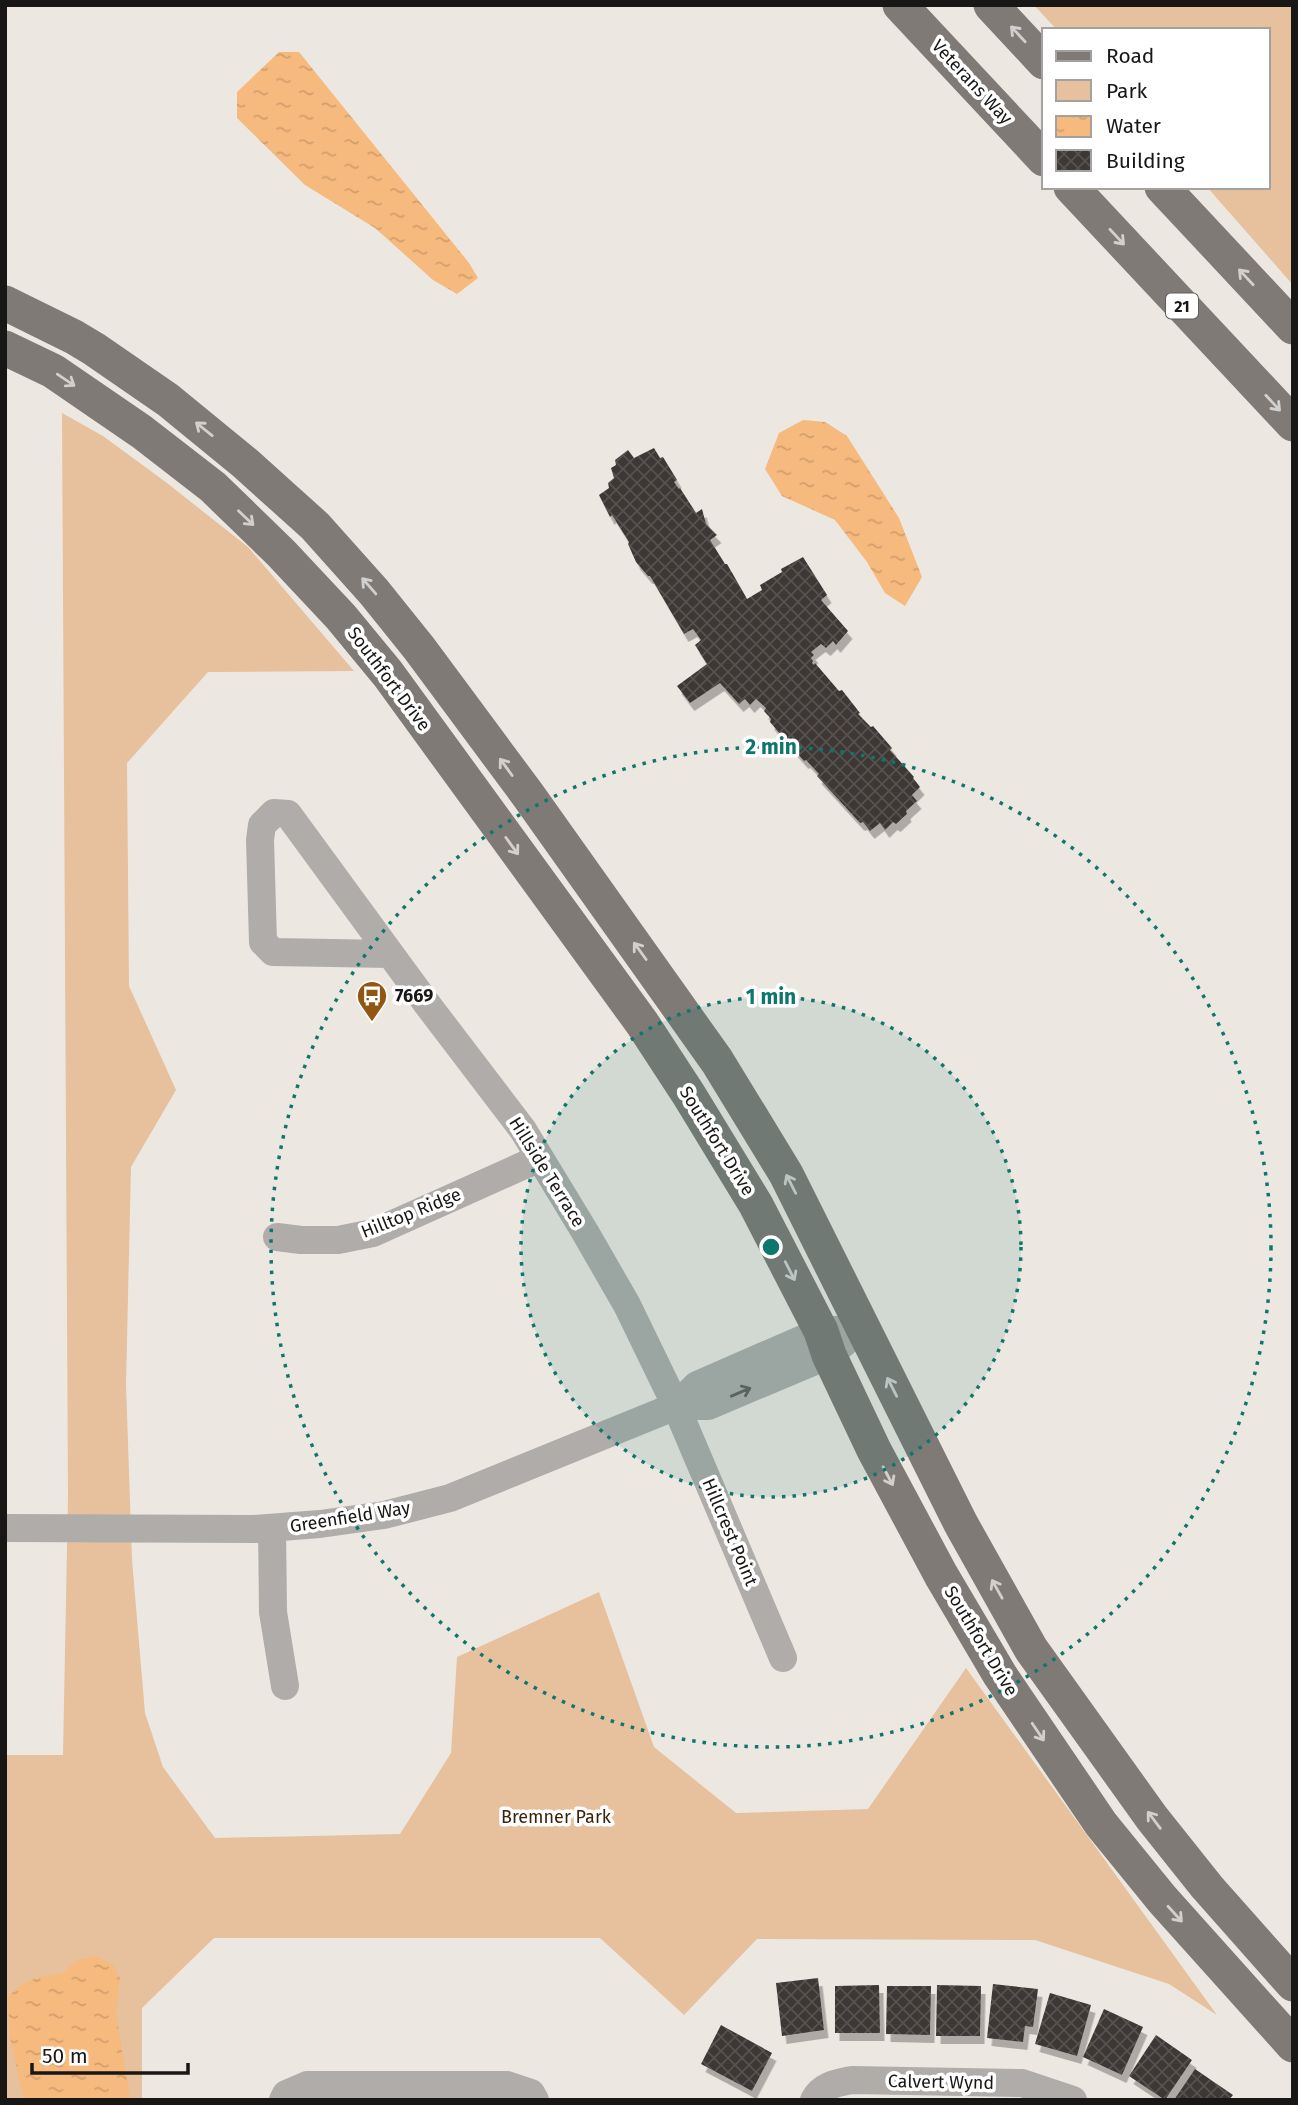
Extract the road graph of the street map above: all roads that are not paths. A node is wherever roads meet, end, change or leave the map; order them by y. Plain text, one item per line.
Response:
1 (900, 5) edge
2 (991, 5) edge
3 (1042, 60) edge
4 (1042, 157) edge
5 (1073, 189) edge
6 (1164, 189) edge
7 (5, 303) edge
8 (1293, 327) edge
9 (5, 348) edge
10 (1293, 424) edge
11 (390, 954) junction
12 (540, 1158) junction
13 (276, 1237) dead end
14 (862, 1328) junction
15 (825, 1343) junction
16 (676, 1406) junction
17 (5, 1528) edge
18 (272, 1528) junction
19 (783, 1658) dead end
20 (285, 1686) dead end
21 (1293, 1984) edge
22 (1293, 2045) edge
23 (283, 2100) edge
24 (535, 2100) edge
25 (814, 2100) edge
26 (1073, 2100) edge

1 - 4 main road, Veterans Way
3 -> 2 main road
5 -> 10 main road, 21
8 -> 6 main road
14 -> 7 main road
9 -> 15 main road, Southfort Drive
11 - 11 street, Hillside Terrace
11 - 12 street, Hillside Terrace
12 - 13 street, Hilltop Ridge
12 - 16 street, Hillside Terrace
14 - 15 street, Greenfield Way
21 -> 14 main road
15 - 16 street, Greenfield Way
15 -> 22 main road, Southfort Drive
16 - 18 street, Greenfield Way
16 - 19 street, Hillcrest Point
17 - 18 street, Greenfield Way
18 - 20 street
23 - 24 street
25 - 26 street, Calvert Wynd

